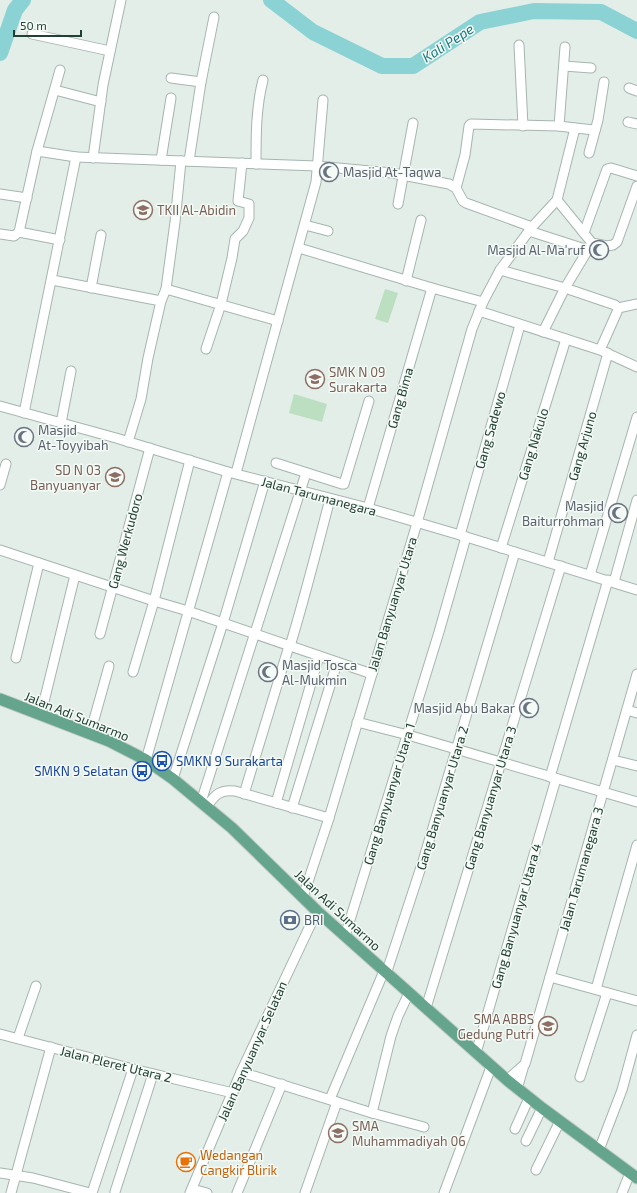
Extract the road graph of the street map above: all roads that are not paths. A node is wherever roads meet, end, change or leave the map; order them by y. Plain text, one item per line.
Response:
1 (121, 0) edge
2 (214, 17) dead end
3 (32, 34) dead end
4 (519, 46) dead end
5 (565, 47) dead end
6 (110, 51) junction
7 (564, 66) junction
8 (591, 68) dead end
9 (60, 70) dead end
10 (171, 78) dead end
11 (263, 80) dead end
12 (201, 82) junction
13 (604, 82) dead end
14 (54, 90) junction
15 (170, 98) dead end
16 (323, 100) dead end
17 (101, 102) junction
18 (413, 123) dead end
19 (523, 126) junction
20 (559, 126) junction
21 (575, 128) junction
22 (595, 130) junction
23 (37, 151) junction
24 (589, 153) dead end
25 (76, 158) junction
26 (93, 158) junction
27 (161, 160) junction
28 (185, 161) junction
29 (242, 163) junction
30 (256, 164) junction
31 (317, 166) junction
32 (404, 175) junction
33 (637, 176) edge
34 (637, 186) edge
35 (456, 188) junction
36 (0, 194) edge
37 (27, 198) junction
38 (557, 200) junction
39 (398, 204) dead end
40 (634, 206) edge
41 (421, 220) dead end
42 (305, 225) junction
43 (530, 229) junction
44 (328, 231) dead end
45 (20, 232) junction
46 (584, 233) junction
47 (0, 234) edge
48 (101, 235) dead end
49 (60, 240) junction
50 (590, 246) junction
51 (299, 248) junction
52 (500, 270) junction
53 (52, 280) junction
54 (406, 281) junction
55 (91, 288) junction
56 (432, 288) junction
57 (565, 288) junction
58 (166, 289) junction
59 (161, 301) junction
60 (482, 302) junction
61 (221, 304) junction
62 (637, 304) edge
63 (618, 308) junction
64 (479, 311) junction
65 (278, 321) junction
66 (520, 325) junction
67 (544, 332) junction
68 (566, 339) junction
69 (206, 349) dead end
70 (604, 352) junction
71 (637, 366) edge
72 (71, 371) dead end
73 (369, 401) dead end
74 (0, 406) edge
75 (24, 413) junction
76 (637, 417) edge
77 (61, 423) junction
78 (128, 442) junction
79 (150, 448) junction
80 (190, 460) junction
81 (6, 464) dead end
82 (276, 464) dead end
83 (232, 473) junction
84 (306, 473) junction
85 (265, 481) junction
86 (0, 485) edge
87 (300, 491) junction
88 (330, 499) junction
89 (637, 500) edge
90 (368, 508) junction
91 (417, 523) junction
92 (463, 536) junction
93 (501, 548) junction
94 (0, 550) edge
95 (515, 552) junction
96 (548, 562) junction
97 (39, 563) junction
98 (561, 566) junction
99 (75, 575) junction
100 (590, 575) junction
101 (611, 581) junction
102 (113, 588) junction
103 (637, 590) edge
104 (154, 601) junction
105 (188, 611) junction
106 (223, 623) junction
107 (100, 634) dead end
108 (255, 634) junction
109 (290, 646) junction
110 (319, 656) junction
111 (16, 658) dead end
112 (337, 663) junction
113 (109, 666) dead end
114 (133, 672) dead end
115 (372, 674) junction
116 (637, 674) edge
117 (0, 699) edge
118 (627, 710) junction
119 (637, 713) edge
120 (41, 714) junction
121 (357, 722) junction
122 (90, 734) junction
123 (408, 735) junction
124 (456, 750) junction
125 (146, 760) junction
126 (613, 760) junction
127 (501, 762) junction
128 (637, 766) edge
129 (553, 778) junction
130 (173, 779) junction
131 (603, 792) junction
132 (244, 794) junction
133 (637, 802) edge
134 (276, 803) junction
135 (204, 804) junction
136 (292, 808) junction
137 (329, 818) junction
138 (637, 845) edge
139 (303, 897) junction
140 (317, 911) junction
141 (345, 936) junction
142 (385, 973) junction
143 (550, 977) junction
144 (36, 986) dead end
145 (596, 989) junction
146 (607, 992) junction
147 (410, 993) junction
148 (637, 1001) edge
149 (426, 1008) junction
150 (0, 1034) edge
151 (637, 1035) edge
152 (18, 1038) junction
153 (51, 1047) junction
154 (476, 1053) junction
155 (525, 1064) junction
156 (491, 1067) junction
157 (133, 1069) junction
158 (241, 1072) junction
159 (153, 1074) junction
160 (580, 1077) dead end
161 (507, 1080) junction
162 (282, 1084) junction
163 (517, 1089) junction
164 (233, 1093) junction
165 (529, 1098) junction
166 (334, 1101) junction
167 (542, 1108) junction
168 (372, 1113) junction
169 (560, 1121) junction
170 (424, 1126) dead end
171 (515, 1129) dead end
172 (526, 1141) dead end
173 (599, 1150) junction
174 (536, 1170) dead end
175 (0, 1172) edge
176 (16, 1176) junction
177 (634, 1176) edge
178 (191, 1191) edge
179 (115, 1192) dead end
180 (11, 1193) edge
181 (91, 1193) edge
182 (207, 1193) edge
183 (237, 1193) edge
184 (305, 1193) edge
185 (444, 1193) edge
186 (622, 1193) edge

1 - 6 street
2 - 12 street
3 - 6 street
4 - 19 street
5 - 7 street
6 - 17 street
7 - 8 street
7 - 20 street
9 - 14 street
10 - 12 street
11 - 30 street
12 - 28 street
13 - 22 street
14 - 17 street
14 - 23 street
15 - 27 street
16 - 31 street
17 - 26 street
18 - 32 street
19 - 20 street
19 - 35 street
20 - 21 street
21 - 22 street
21 - 38 street
22 - 24 street
23 - 25 street
23 - 37 street
25 - 26 street
25 - 49 street
26 - 27 street
27 - 28 street
28 - 29 street
28 - 58 street
29 - 30 street
29 - 61 street
30 - 31 street
31 - 32 street
31 - 42 street
32 - 35 street
32 - 39 street
33 - 46 street
34 - 40 street
35 - 43 street
36 - 37 street
37 - 45 street
38 - 43 street, Jalan Banyuanyar Utara
38 - 46 street
40 - 50 street
41 - 54 street
42 - 44 street
42 - 51 street
43 - 50 street
43 - 52 street, Jalan Banyuanyar Utara
45 - 47 street
45 - 49 street
46 - 50 street
48 - 55 street
49 - 53 street
50 - 57 street
51 - 54 street
51 - 65 street
52 - 57 street
52 - 60 street, Jalan Banyuanyar Utara
53 - 55 street
53 - 75 street
54 - 56 street
55 - 59 street
56 - 60 street
56 - 90 street, Gang Bima
57 - 63 street
57 - 67 street
58 - 59 street
58 - 61 street
59 - 78 street
60 - 64 street, Jalan Banyuanyar Utara
61 - 65 street
61 - 69 street
62 - 63 street
63 - 70 street, Gang Arjuno
64 - 66 street
64 - 91 street, Jalan Banyuanyar Utara
65 - 83 street
66 - 67 street
66 - 92 street, Gang Sadewo
67 - 68 street
68 - 70 street
68 - 93 street, Gang Nakulo
70 - 71 street
70 - 96 street, Gang Arjuno
72 - 77 street
73 - 84 street
74 - 75 street, Jalan Tarumanegara
75 - 77 street, Jalan Tarumanegara
76 - 100 street
77 - 78 street, Jalan Tarumanegara
78 - 79 street, Jalan Tarumanegara
79 - 80 street, Jalan Tarumanegara
79 - 102 street, Gang Werkudoro
80 - 83 street, Jalan Tarumanegara
80 - 104 street
81 - 86 street
82 - 84 street
83 - 85 street, Jalan Tarumanegara
83 - 105 street
84 - 87 street
85 - 87 street, Jalan Tarumanegara
85 - 106 street
87 - 88 street, Jalan Tarumanegara
87 - 108 street
88 - 90 street, Jalan Tarumanegara
88 - 109 street
89 - 101 street, Gang Banyuanyar Utara 4
90 - 91 street, Jalan Tarumanegara
91 - 92 street, Jalan Tarumanegara
91 - 115 street, Jalan Banyuanyar Utara
92 - 93 street, Jalan Tarumanegara
92 - 123 street, Gang Banyuanyar Utara 1
93 - 95 street, Jalan Tarumanegara
94 - 97 street
95 - 96 street, Jalan Tarumanegara
95 - 124 street, Gang Banyuanyar Utara 2
96 - 98 street, Jalan Tarumanegara
97 - 99 street
97 - 111 street
98 - 100 street, Jalan Tarumanegara
98 - 127 street, Gang Banyuanyar Utara 3
99 - 102 street
99 - 120 street
100 - 101 street, Jalan Tarumanegara
101 - 103 street, Jalan Tarumanegara
101 - 129 street, Gang Banyuanyar Utara 4
102 - 104 street
102 - 107 street, Gang Werkudoro
104 - 105 street
104 - 114 street
105 - 106 street
105 - 125 street
106 - 108 street
106 - 130 street
108 - 109 street
108 - 135 street
109 - 110 street
109 - 132 street
110 - 112 street
110 - 134 street
112 - 115 street
112 - 136 street
113 - 122 street
115 - 121 street, Jalan Banyuanyar Utara
116 - 118 street, Jalan Tarumanegara 3
117 - 120 main road, Jalan Adi Sumarmo
118 - 119 street
118 - 126 street, Jalan Tarumanegara 3
120 - 122 main road, Jalan Adi Sumarmo
121 - 123 street
121 - 137 street, Jalan Banyuanyar Utara
122 - 125 main road, Jalan Adi Sumarmo
123 - 124 street
123 - 141 street, Gang Banyuanyar Utara 1
124 - 127 street
124 - 142 street, Gang Banyuanyar Utara 2
125 - 130 main road, Jalan Adi Sumarmo
126 - 128 street
126 - 131 street, Jalan Tarumanegara 3
127 - 129 street
127 - 149 street, Gang Banyuanyar Utara 3
129 - 131 street
129 - 154 street, Gang Banyuanyar Utara 4
130 - 135 main road, Jalan Adi Sumarmo
131 - 133 street
131 - 143 street, Jalan Tarumanegara 3
132 - 134 street
132 - 135 street
134 - 136 street
135 - 139 main road, Jalan Adi Sumarmo
136 - 137 street
137 - 139 street, Jalan Banyuanyar Utara
138 - 145 street
139 - 140 main road, Jalan Adi Sumarmo
140 - 141 main road, Jalan Adi Sumarmo
140 - 158 street, Jalan Banyuanyar Selatan
141 - 142 main road, Jalan Adi Sumarmo
142 - 147 main road, Jalan Adi Sumarmo
142 - 166 street, Gang Banyuanyar Utara 2
143 - 145 street
143 - 155 street, Jalan Tarumanegara 3
144 - 152 street
145 - 146 street
146 - 148 street
146 - 160 street
147 - 149 main road, Jalan Adi Sumarmo
147 - 168 street
149 - 154 main road, Jalan Adi Sumarmo
150 - 152 street, Jalan Pleret Utara 2
151 - 173 street
152 - 153 street, Jalan Pleret Utara 2
153 - 157 street, Jalan Pleret Utara 2
153 - 176 street
154 - 156 main road, Jalan Adi Sumarmo
155 - 161 street
155 - 163 street, Jalan Tarumanegara 3
156 - 161 main road, Jalan Adi Sumarmo
156 - 185 street
157 - 159 street, Jalan Pleret Utara 2
157 - 181 street
158 - 162 street
158 - 164 street, Jalan Banyuanyar Selatan
159 - 164 street, Jalan Pleret Utara 2
159 - 179 street
161 - 163 main road, Jalan Adi Sumarmo
162 - 166 street
162 - 183 street
163 - 165 main road, Jalan Adi Sumarmo
164 - 178 street, Jalan Banyuanyar Selatan
165 - 167 main road, Jalan Adi Sumarmo
165 - 171 street
166 - 168 street
166 - 184 street, Gang Banyuanyar Utara 2
167 - 169 main road, Jalan Adi Sumarmo
167 - 172 street
168 - 170 street
169 - 173 main road, Jalan Adi Sumarmo
169 - 174 street
173 - 177 main road, Jalan Adi Sumarmo
175 - 176 street
176 - 180 street
176 - 181 street
177 - 186 street
178 - 182 street

